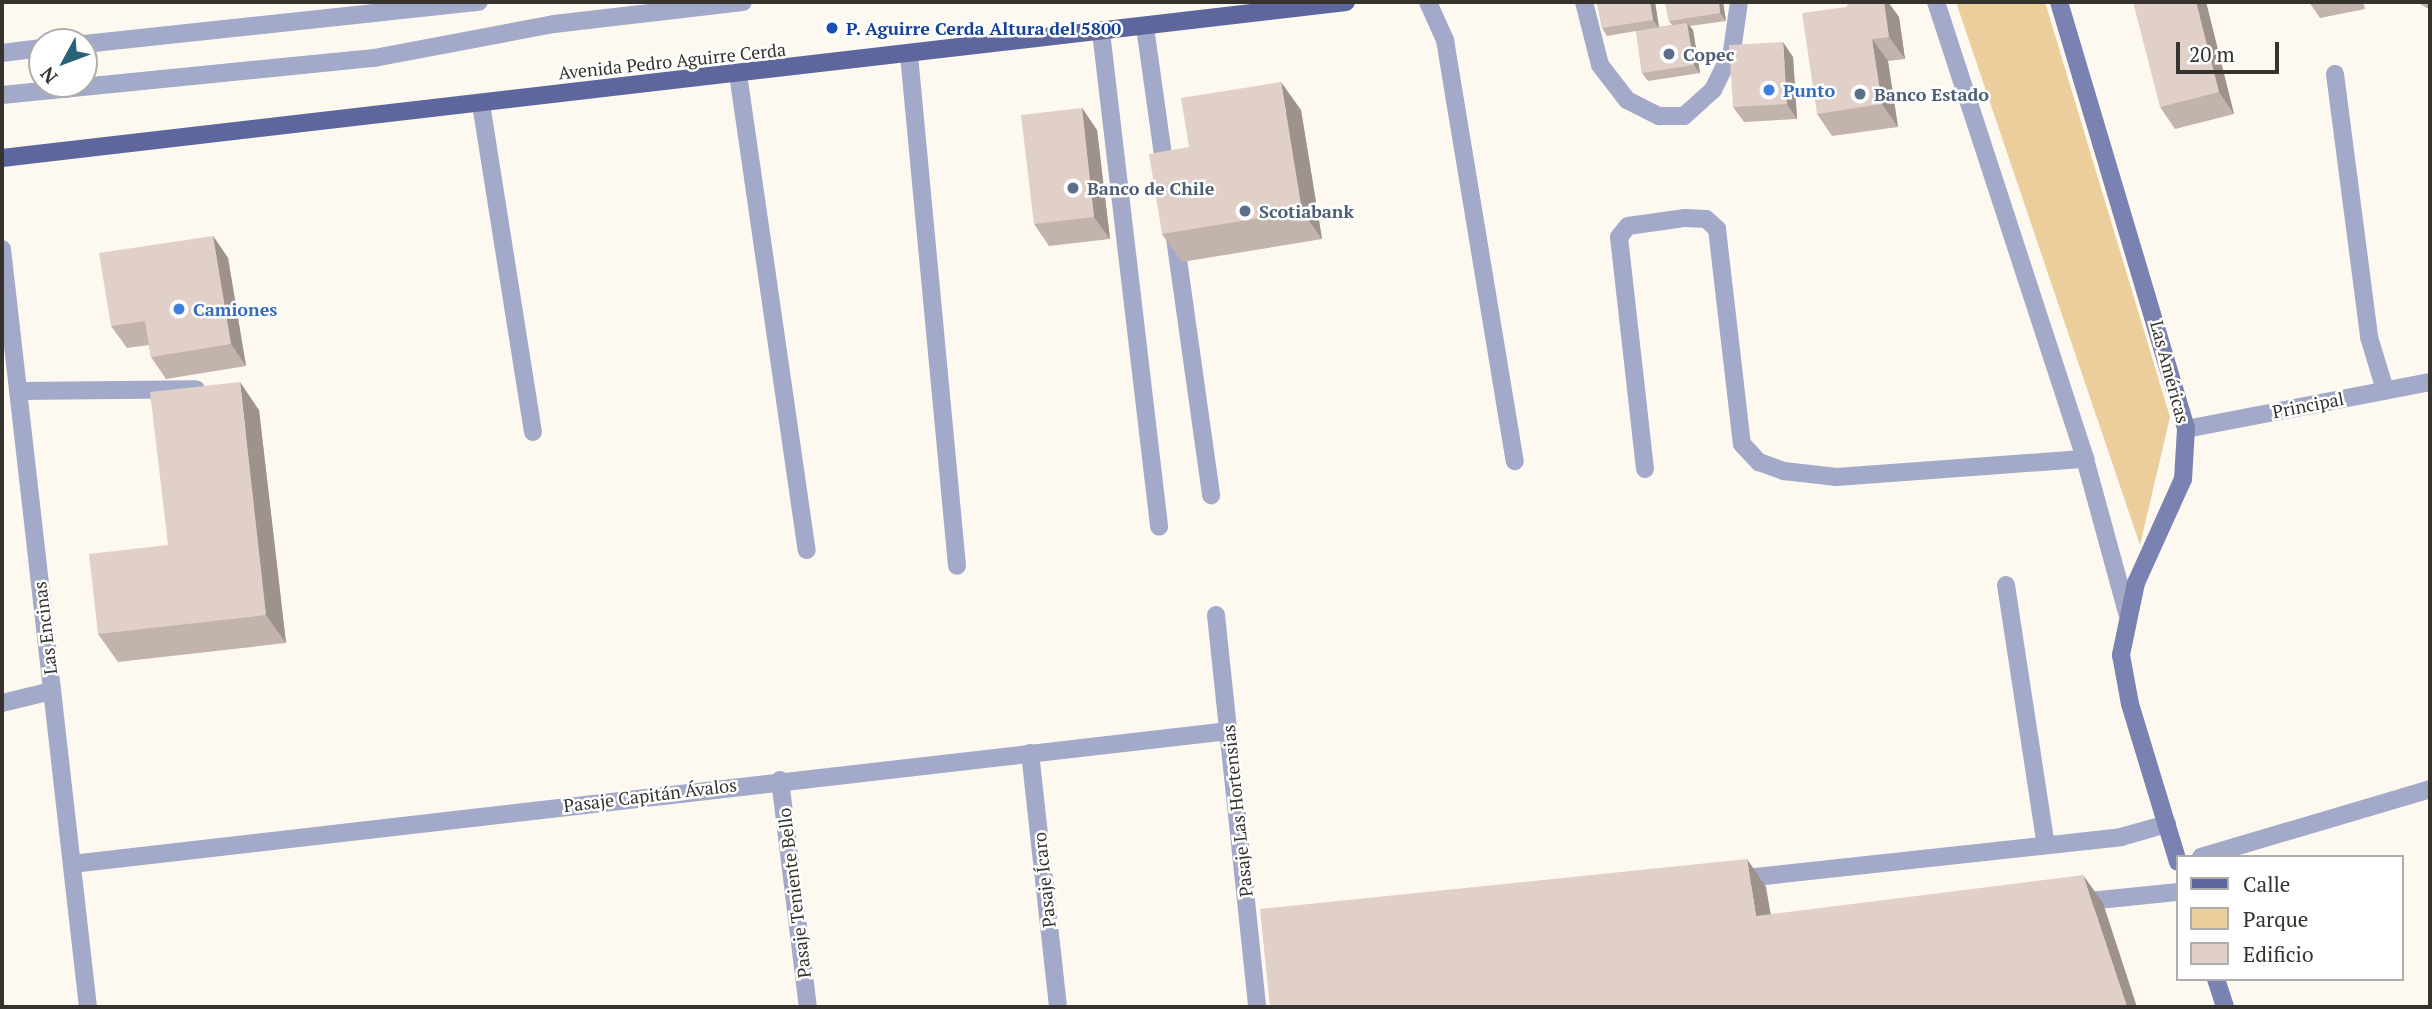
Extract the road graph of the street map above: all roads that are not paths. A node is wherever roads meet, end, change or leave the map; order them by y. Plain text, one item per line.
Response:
1 (479, 2) edge
2 (743, 2) edge
3 (1346, 2) edge
4 (1428, 2) edge
5 (1584, 2) edge
6 (1739, 2) edge
7 (1936, 2) edge
8 (2059, 2) edge
9 (1145, 26) junction
10 (1101, 32) junction
11 (98, 43) edge
12 (28, 50) edge
13 (2, 53) edge
14 (909, 55) junction
15 (2335, 74) dead end
16 (738, 75) junction
17 (2, 94) edge
18 (481, 104) junction
19 (2, 158) edge
20 (2, 249) edge
21 (2430, 382) edge
22 (218, 389) edge
23 (2385, 390) junction
24 (18, 391) junction
25 (2186, 429) junction
26 (533, 432) dead end
27 (2085, 459) junction
28 (1515, 461) dead end
29 (1645, 469) dead end
30 (1210, 495) dead end
31 (1159, 527) dead end
32 (807, 550) dead end
33 (957, 566) dead end
34 (2006, 585) dead end
35 (2127, 613) junction
36 (1216, 615) dead end
37 (52, 691) junction
38 (2, 703) edge
39 (1228, 731) junction
40 (1030, 752) junction
41 (780, 780) junction
42 (2430, 789) edge
43 (2167, 824) junction
44 (2046, 845) junction
45 (2176, 855) edge
46 (2208, 855) edge
47 (72, 864) junction
48 (1715, 882) edge
49 (2176, 892) edge
50 (2066, 904) edge
51 (2217, 981) edge
52 (88, 1007) edge
53 (808, 1007) edge
54 (1058, 1007) edge
55 (1256, 1007) edge
56 (2225, 1007) edge

1 - 11 street
2 - 17 street
3 - 9 main road, Avenida Pedro Aguirre Cerda
4 - 28 street
5 - 6 street
7 - 27 street
8 - 25 street, Las Américas
9 - 10 main road, Avenida Pedro Aguirre Cerda
9 - 30 street
10 - 14 main road, Avenida Pedro Aguirre Cerda
10 - 31 street
12 - 13 street
14 - 16 main road, Avenida Pedro Aguirre Cerda
14 - 33 street
15 - 23 street
16 - 18 main road, Avenida Pedro Aguirre Cerda
16 - 32 street
18 - 19 main road, Avenida Pedro Aguirre Cerda
18 - 26 street
20 - 24 street, Las Encinas
21 - 23 street, Principal
22 - 24 street
23 - 25 street, Principal
24 - 37 street, Las Encinas
25 - 35 street, Las Américas
27 - 29 street
27 - 35 street
34 - 44 street
35 - 43 street, Las Américas
36 - 39 street, Pasaje Las Hortensias
37 - 38 street
37 - 47 street, Las Encinas
39 - 40 street, Pasaje Capitán Ávalos
39 - 55 street, Pasaje Las Hortensias
40 - 41 street, Pasaje Capitán Ávalos
40 - 54 street, Pasaje Ícaro
41 - 47 street, Pasaje Capitán Ávalos
41 - 53 street, Pasaje Teniente Bello
42 - 46 street
43 - 44 street
43 - 45 street, Las Américas
44 - 48 street
47 - 52 street, Las Encinas
49 - 50 street
51 - 56 street

